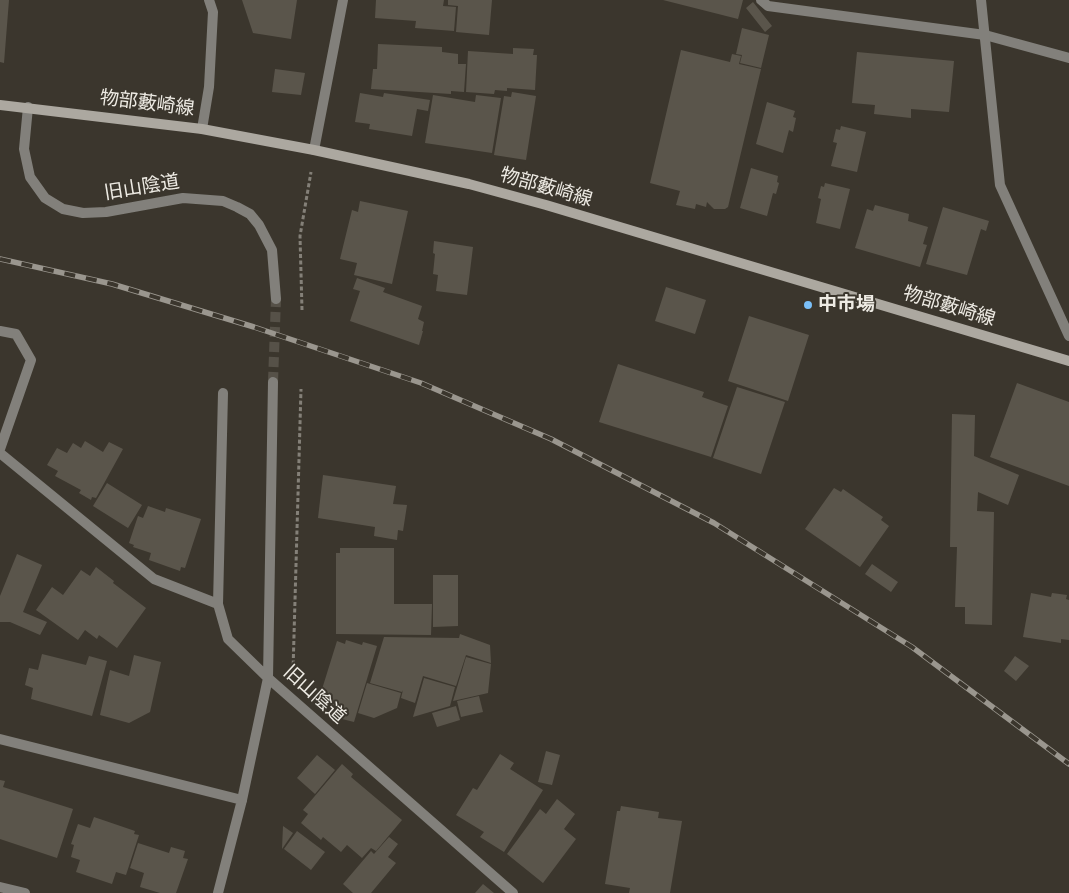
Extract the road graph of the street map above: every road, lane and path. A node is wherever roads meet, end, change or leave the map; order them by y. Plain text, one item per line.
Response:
1 (209, 0) edge
2 (343, 0) edge
3 (762, 0) edge
4 (981, 0) edge
5 (985, 35) junction
6 (1069, 58) edge
7 (0, 105) edge
8 (28, 108) junction
9 (202, 129) junction
10 (314, 150) junction
11 (276, 299) tunnel mouth
12 (302, 310) dead end
13 (0, 331) edge
14 (1069, 336) edge
15 (1069, 361) edge
16 (273, 382) tunnel mouth
17 (301, 389) dead end
18 (223, 393) dead end
19 (0, 449) edge
20 (0, 453) edge
21 (218, 604) junction
22 (268, 678) junction
23 (293, 700) junction
24 (0, 739) edge
25 (242, 800) junction
26 (0, 887) edge
27 (25, 893) edge
28 (218, 893) edge
29 (513, 893) edge

1 - 9 street
2 - 10 street
3 - 5 street
4 - 5 street
5 - 6 street
5 - 14 street
7 - 8 main road, 物部藪崎線
8 - 9 main road, 物部藪崎線
8 - 11 street, 旧山陰道
9 - 10 main road, 物部藪崎線
10 - 12 path
10 - 15 main road, 物部藪崎線
13 - 19 street
16 - 22 street, 旧山陰道
17 - 23 path
18 - 21 street
20 - 21 street
21 - 22 street
22 - 23 street, 旧山陰道
22 - 25 street
23 - 29 street, 旧山陰道
24 - 25 street
25 - 28 street
26 - 27 street

